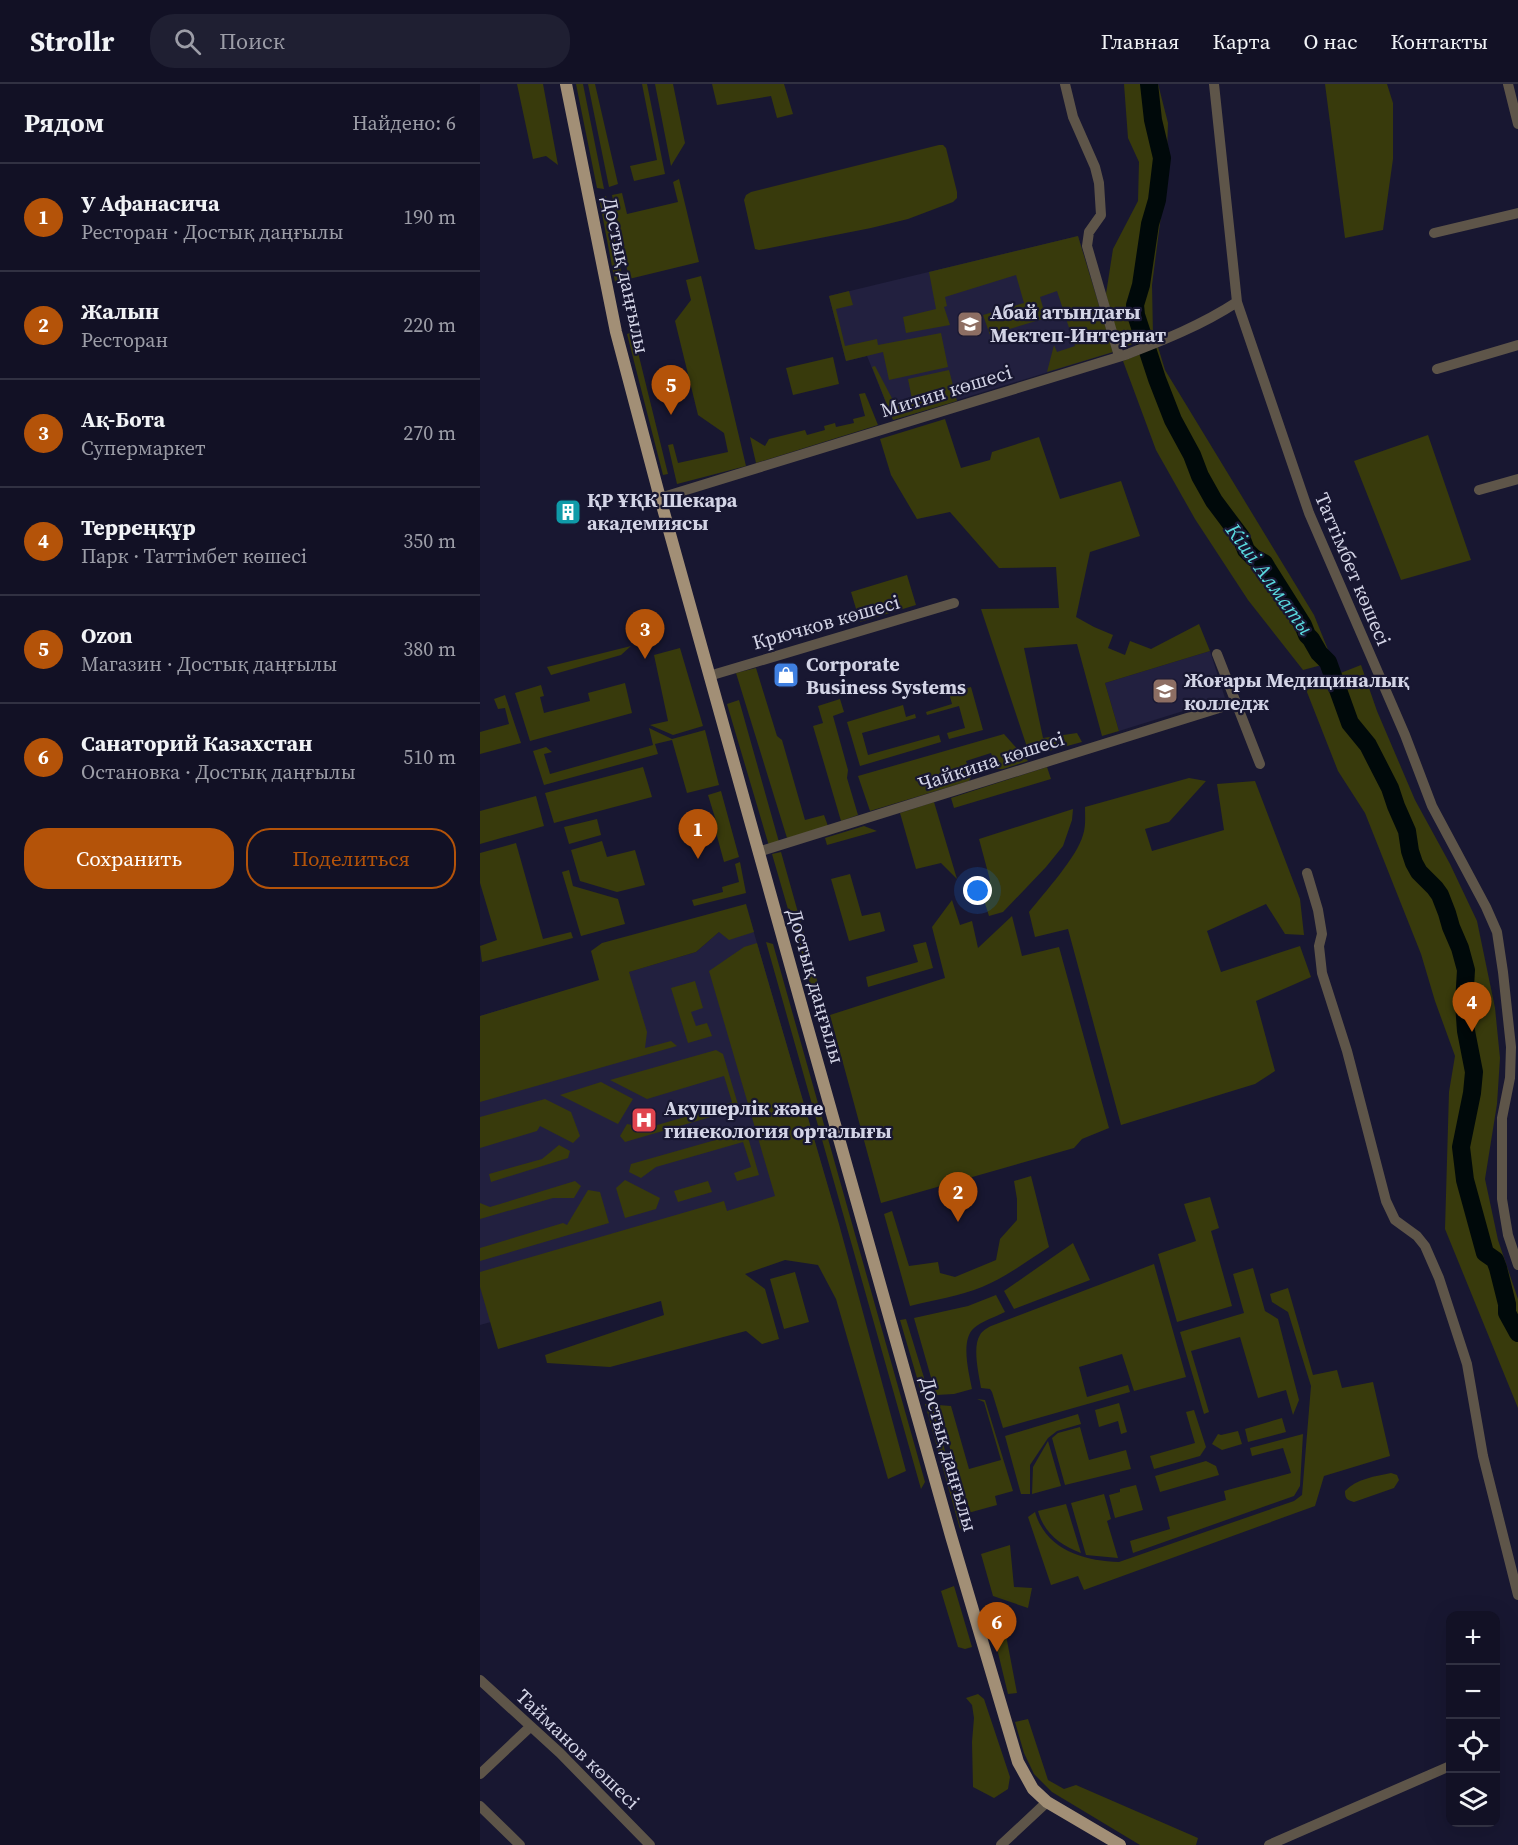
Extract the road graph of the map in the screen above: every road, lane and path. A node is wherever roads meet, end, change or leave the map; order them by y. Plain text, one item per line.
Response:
1 (566, 84) edge
2 (1065, 84) edge
3 (1214, 84) edge
4 (1508, 84) edge
5 (1518, 124) edge
6 (1518, 213) edge
7 (1434, 233) dead end
8 (1237, 302) junction
9 (1518, 345) edge
10 (1119, 356) junction
11 (1437, 369) dead end
12 (1518, 480) edge
13 (1479, 490) dead end
14 (660, 498) junction
15 (954, 603) dead end
16 (1217, 654) dead end
17 (709, 676) junction
18 (1235, 703) junction
19 (1260, 764) dead end
20 (758, 852) junction
21 (1307, 873) dead end
22 (1518, 1265) edge
23 (1518, 1595) edge
24 (480, 1680) edge
25 (530, 1727) junction
26 (1446, 1768) edge
27 (480, 1774) edge
28 (1047, 1802) junction
29 (480, 1806) edge
30 (520, 1845) edge
31 (650, 1845) edge
32 (1000, 1845) edge
33 (1120, 1845) edge
34 (1269, 1845) edge

1 - 14 main road, Достық даңғылы
2 - 10 street
3 - 8 street, Таттімбет көшесі
4 - 5 street
6 - 7 street
8 - 10 street, Митин көшесі
8 - 22 street, Таттімбет көшесі
9 - 11 street
10 - 14 street, Митин көшесі
12 - 13 street
14 - 17 main road, Достық даңғылы
15 - 17 street, Крючков көшесі
16 - 18 street
17 - 20 main road, Достық даңғылы
18 - 19 street
18 - 20 street, Чайкина көшесі
20 - 28 main road, Достық даңғылы
21 - 23 street
24 - 25 street, Тайманов көшесі
25 - 27 street
25 - 31 street, Тайманов көшесі
26 - 34 street
28 - 32 street
28 - 33 main road, Достық даңғылы
29 - 30 street

